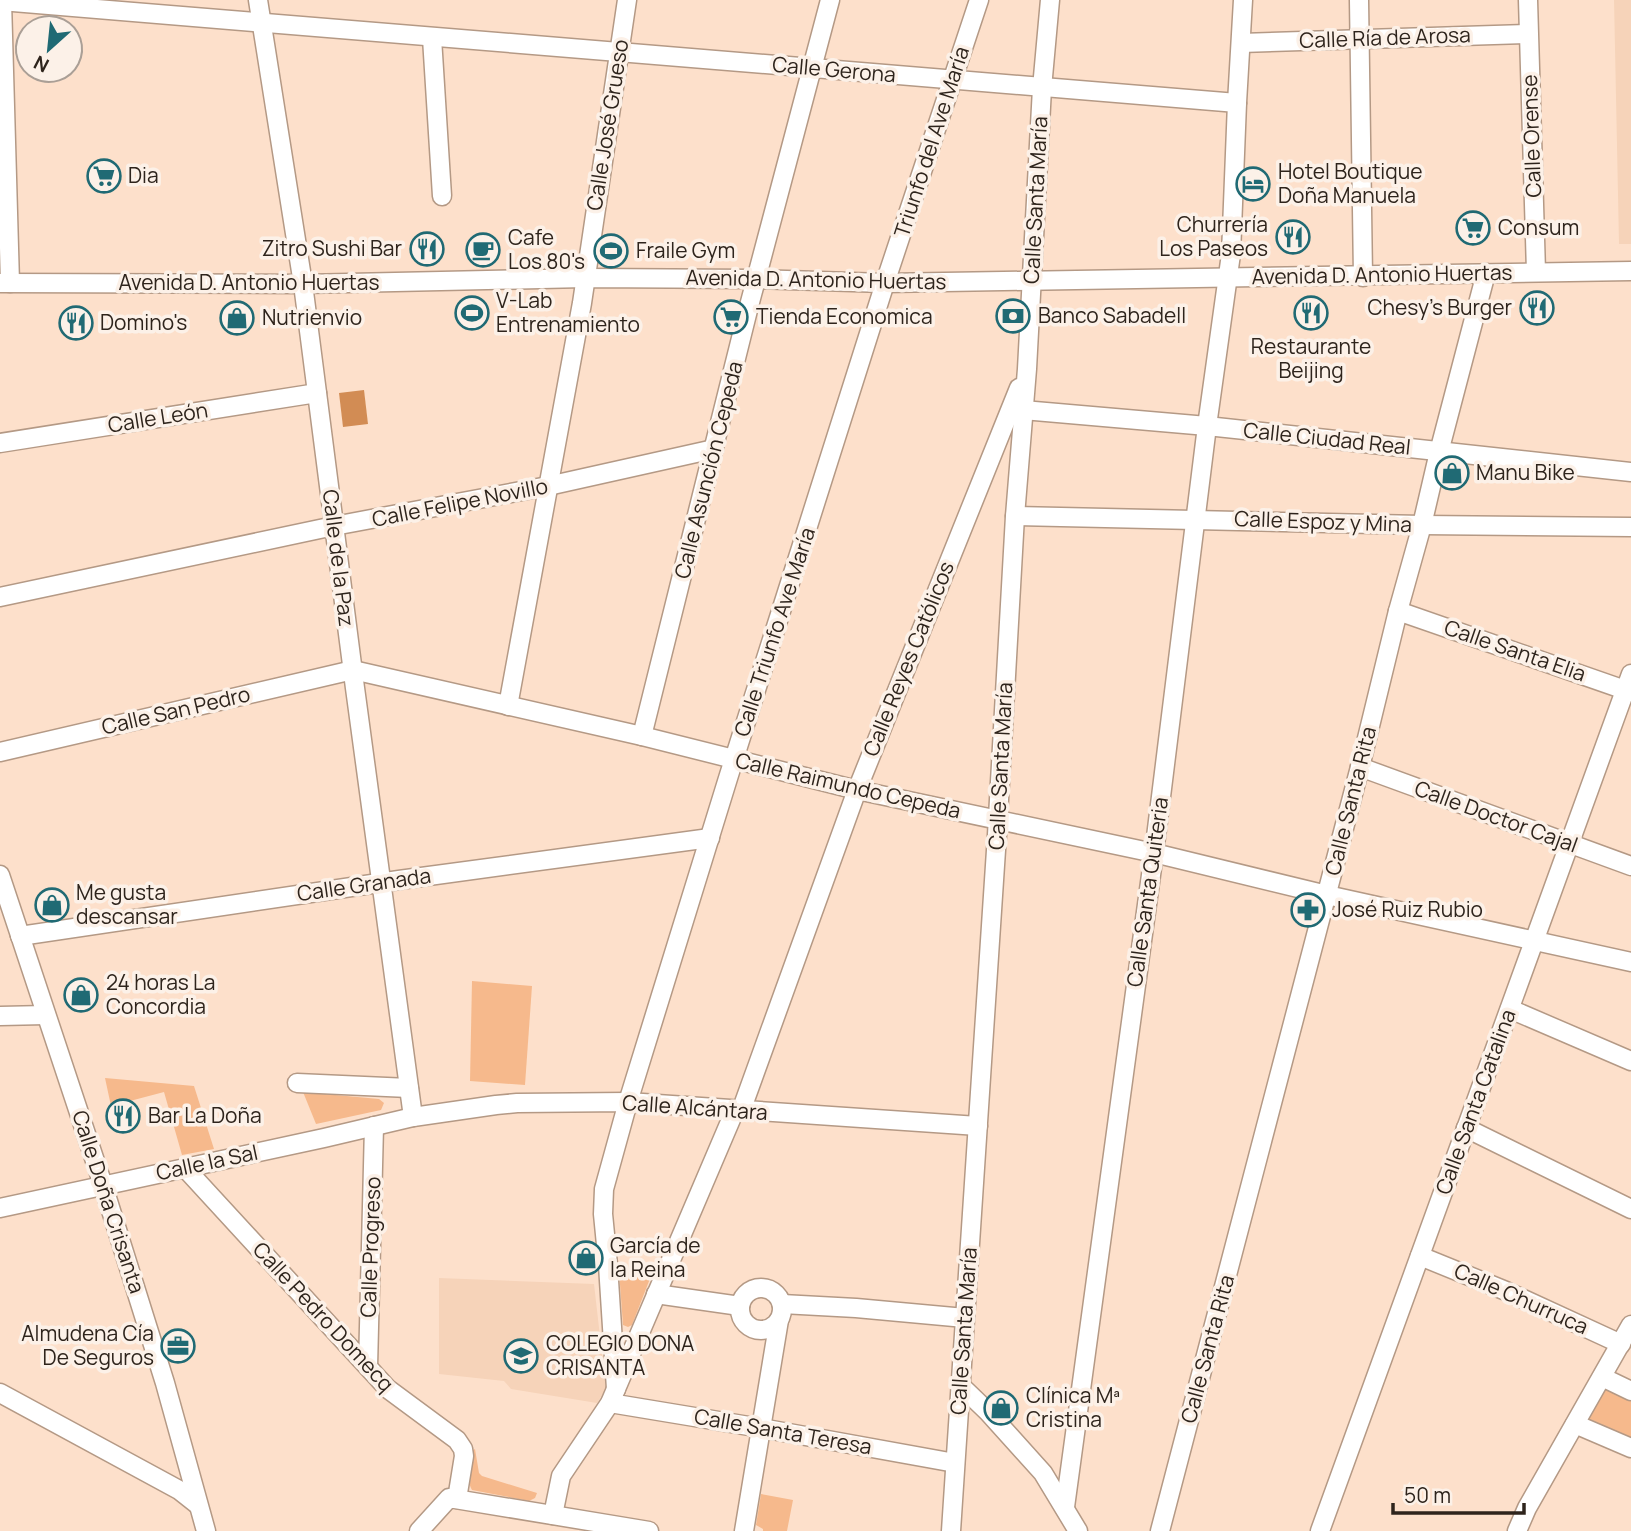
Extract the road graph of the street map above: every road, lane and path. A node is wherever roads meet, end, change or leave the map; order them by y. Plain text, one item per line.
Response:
1 (258, 0) edge
2 (627, 0) edge
3 (830, 0) edge
4 (979, 0) edge
5 (1049, 0) edge
6 (1243, 0) edge
7 (1359, 0) edge
8 (1528, 0) edge
9 (1, 1) edge
10 (48, 2) edge
11 (261, 23) junction
12 (1528, 34) junction
13 (432, 38) junction
14 (1360, 38) junction
15 (1241, 43) junction
16 (619, 53) junction
17 (812, 68) junction
18 (953, 79) junction
19 (1042, 88) junction
20 (1237, 103) junction
21 (3, 115) edge
22 (442, 196) dead end
23 (1631, 271) edge
24 (1536, 272) junction
25 (1486, 273) junction
26 (1363, 276) junction
27 (1228, 277) junction
28 (585, 278) junction
29 (756, 279) junction
30 (1031, 281) junction
31 (5, 283) edge
32 (885, 283) junction
33 (303, 284) junction
34 (1027, 369) junction
35 (317, 393) junction
36 (1023, 410) junction
37 (1208, 426) junction
38 (0, 443) edge
39 (714, 449) junction
40 (1438, 452) junction
41 (1631, 472) edge
42 (548, 486) junction
43 (1015, 516) junction
44 (1196, 519) junction
45 (1422, 525) junction
46 (334, 526) junction
47 (1631, 527) edge
48 (0, 597) edge
49 (1398, 611) junction
50 (353, 670) junction
51 (1629, 685) edge
52 (508, 706) junction
53 (642, 736) junction
54 (0, 752) edge
55 (734, 760) junction
56 (1360, 767) junction
57 (857, 790) junction
58 (998, 821) junction
59 (710, 838) junction
60 (1570, 843) junction
61 (1154, 853) junction
62 (1631, 866) edge
63 (0, 875) edge
64 (382, 883) junction
65 (1327, 895) junction
66 (20, 936) junction
67 (1535, 940) junction
68 (1631, 962) edge
69 (1510, 1009) junction
70 (46, 1015) junction
71 (0, 1016) edge
72 (1631, 1060) edge
73 (297, 1083) dead end
74 (409, 1088) junction
75 (628, 1102) junction
76 (738, 1110) junction
77 (413, 1117) junction
78 (374, 1126) junction
79 (978, 1126) junction
80 (1466, 1128) junction
81 (185, 1168) junction
82 (103, 1185) junction
83 (0, 1208) edge
84 (1631, 1209) edge
85 (1420, 1256) junction
86 (656, 1294) junction
87 (740, 1306) junction
88 (781, 1312) junction
89 (965, 1318) junction
90 (1631, 1325) edge
91 (1621, 1344) junction
92 (368, 1367) junction
93 (1602, 1377) junction
94 (960, 1385) junction
95 (1631, 1391) edge
96 (0, 1393) edge
97 (613, 1396) junction
98 (1575, 1424) junction
99 (761, 1428) junction
100 (1631, 1448) edge
101 (955, 1463) junction
102 (453, 1499) junction
103 (198, 1505) junction
104 (1065, 1507) junction
105 (554, 1515) junction
106 (206, 1531) edge
107 (419, 1531) edge
108 (649, 1531) edge
109 (744, 1531) edge
110 (950, 1531) edge
111 (1078, 1531) edge
112 (1160, 1531) edge
113 (1320, 1531) edge
114 (1517, 1531) edge

1 - 11 street, Calle de la Paz
2 - 16 street, Calle José Grueso
3 - 17 street, Calle Asunción Cepeda
4 - 18 street, Triunfo del Ave María
5 - 19 street, Calle Santa María
6 - 15 street, Calle Santa Quiteria
7 - 14 street
8 - 12 street, Calle Orense
9 - 10 street, Calle Gerona
9 - 21 street
10 - 11 street, Calle Gerona
11 - 13 street, Calle Gerona
11 - 33 street, Calle de la Paz
12 - 14 street, Calle Ría de Arosa
12 - 24 street, Calle Orense
13 - 16 street, Calle Gerona
13 - 22 street
14 - 15 street, Calle Ría de Arosa
14 - 26 street
15 - 20 street, Calle Santa Quiteria
16 - 17 street, Calle Gerona
16 - 28 street, Calle José Grueso
17 - 18 street, Calle Gerona
17 - 29 street, Calle Asunción Cepeda
18 - 19 street, Calle Gerona
18 - 32 street, Triunfo del Ave María
19 - 20 street, Calle Gerona
19 - 30 street, Calle Santa María
20 - 27 street, Calle Santa Quiteria
21 - 31 street
23 - 24 street, Avenida D. Antonio Huertas
24 - 25 street, Avenida D. Antonio Huertas
25 - 26 street, Avenida D. Antonio Huertas
25 - 40 street, Calle Santa Rita
26 - 27 street, Avenida D. Antonio Huertas
27 - 30 street, Avenida D. Antonio Huertas
27 - 37 street, Calle Santa Quiteria
28 - 29 street, Avenida D. Antonio Huertas
28 - 33 street, Avenida D. Antonio Huertas
28 - 42 street, Calle José Grueso
29 - 32 street, Avenida D. Antonio Huertas
29 - 39 street, Calle Asunción Cepeda
30 - 32 street, Avenida D. Antonio Huertas
30 - 34 street, Calle Santa María
31 - 33 street, Avenida D. Antonio Huertas
32 - 55 street, Calle Triunfo Ave María
33 - 35 street, Calle de la Paz
34 - 36 street, Calle Santa María
34 - 57 street, Calle Reyes Católicos
35 - 38 street, Calle León
35 - 46 street, Calle de la Paz
36 - 37 street, Calle Ciudad Real
36 - 43 street, Calle Santa María
37 - 40 street, Calle Ciudad Real
37 - 44 street, Calle Santa Quiteria
39 - 42 street, Calle Felipe Novillo
39 - 53 street, Calle Asunción Cepeda
40 - 41 street, Calle Ciudad Real
40 - 45 street, Calle Santa Rita
42 - 46 street, Calle Felipe Novillo
42 - 52 street, Calle José Grueso
43 - 44 street, Calle Espoz y Mina
43 - 58 street, Calle Santa María
44 - 45 street, Calle Espoz y Mina
44 - 61 street, Calle Santa Quiteria
45 - 47 street, Calle Espoz y Mina
45 - 49 street, Calle Santa Rita
46 - 48 street, Calle Felipe Novillo
46 - 50 street, Calle de la Paz
49 - 51 street, Calle Santa Elia
49 - 56 street, Calle Santa Rita
50 - 52 street, Calle Raimundo Cepeda
50 - 54 street, Calle San Pedro
50 - 64 street, Calle de la Paz
51 - 60 street, Calle Santa Catalina
52 - 53 street, Calle Raimundo Cepeda
53 - 55 street, Calle Raimundo Cepeda
55 - 57 street, Calle Raimundo Cepeda
55 - 59 street, Calle Triunfo Ave María
56 - 60 street, Calle Doctor Cajal
56 - 65 street, Calle Santa Rita
57 - 58 street, Calle Raimundo Cepeda
57 - 76 street, Calle Reyes Católicos
58 - 61 street, Calle Raimundo Cepeda
58 - 79 street, Calle Santa María
59 - 64 street, Calle Granada
59 - 75 street, Calle Triunfo Ave María
60 - 62 street, Calle Doctor Cajal
60 - 67 street, Calle Santa Catalina
61 - 65 street, Calle Raimundo Cepeda
61 - 104 street, Calle Santa Quiteria
63 - 66 street, Calle Doña Crisanta
64 - 66 street, Calle Granada
64 - 74 street, Calle de la Paz
65 - 67 street, Calle Raimundo Cepeda
65 - 112 street, Calle Santa Rita
66 - 70 street, Calle Doña Crisanta
67 - 68 street, Calle Raimundo Cepeda
67 - 69 street, Calle Santa Catalina
69 - 72 street
69 - 80 street, Calle Santa Catalina
70 - 71 street
70 - 82 street, Calle Doña Crisanta
73 - 74 street
74 - 77 street, Calle de la Paz
75 - 76 street, Calle Alcántara
75 - 77 street, Calle Alcántara
75 - 97 street, Calle Triunfo Ave María
76 - 79 street, Calle Alcántara
76 - 86 street, Calle Reyes Católicos
77 - 78 street, Calle la Sal
78 - 81 street, Calle la Sal
78 - 92 street, Calle Progreso
79 - 89 street, Calle Santa María
80 - 84 street
80 - 85 street, Calle Santa Catalina
81 - 82 street, Calle la Sal
81 - 92 street, Calle Pedro Domecq
82 - 83 street, Calle la Sal
82 - 103 street, Calle Doña Crisanta
85 - 91 street, Calle Churruca
85 - 113 street, Calle Santa Catalina
86 - 87 street
86 - 97 street, Calle Reyes Católicos
87 - 88 street
87 - 88 street
88 - 89 street
88 - 99 street
89 - 94 street, Calle Santa María
90 - 91 street
91 - 93 street
92 - 102 street, Calle Pedro Domecq
93 - 95 street
93 - 98 street
94 - 101 street, Calle Santa María
94 - 104 street
96 - 103 street
97 - 99 street, Calle Santa Teresa
97 - 105 street, Calle Reyes Católicos
98 - 100 street
98 - 114 street
99 - 101 street, Calle Santa Teresa
99 - 109 street
101 - 110 street, Calle Santa María
102 - 105 street
102 - 107 street
103 - 106 street, Calle Doña Crisanta
104 - 111 street
105 - 108 street

